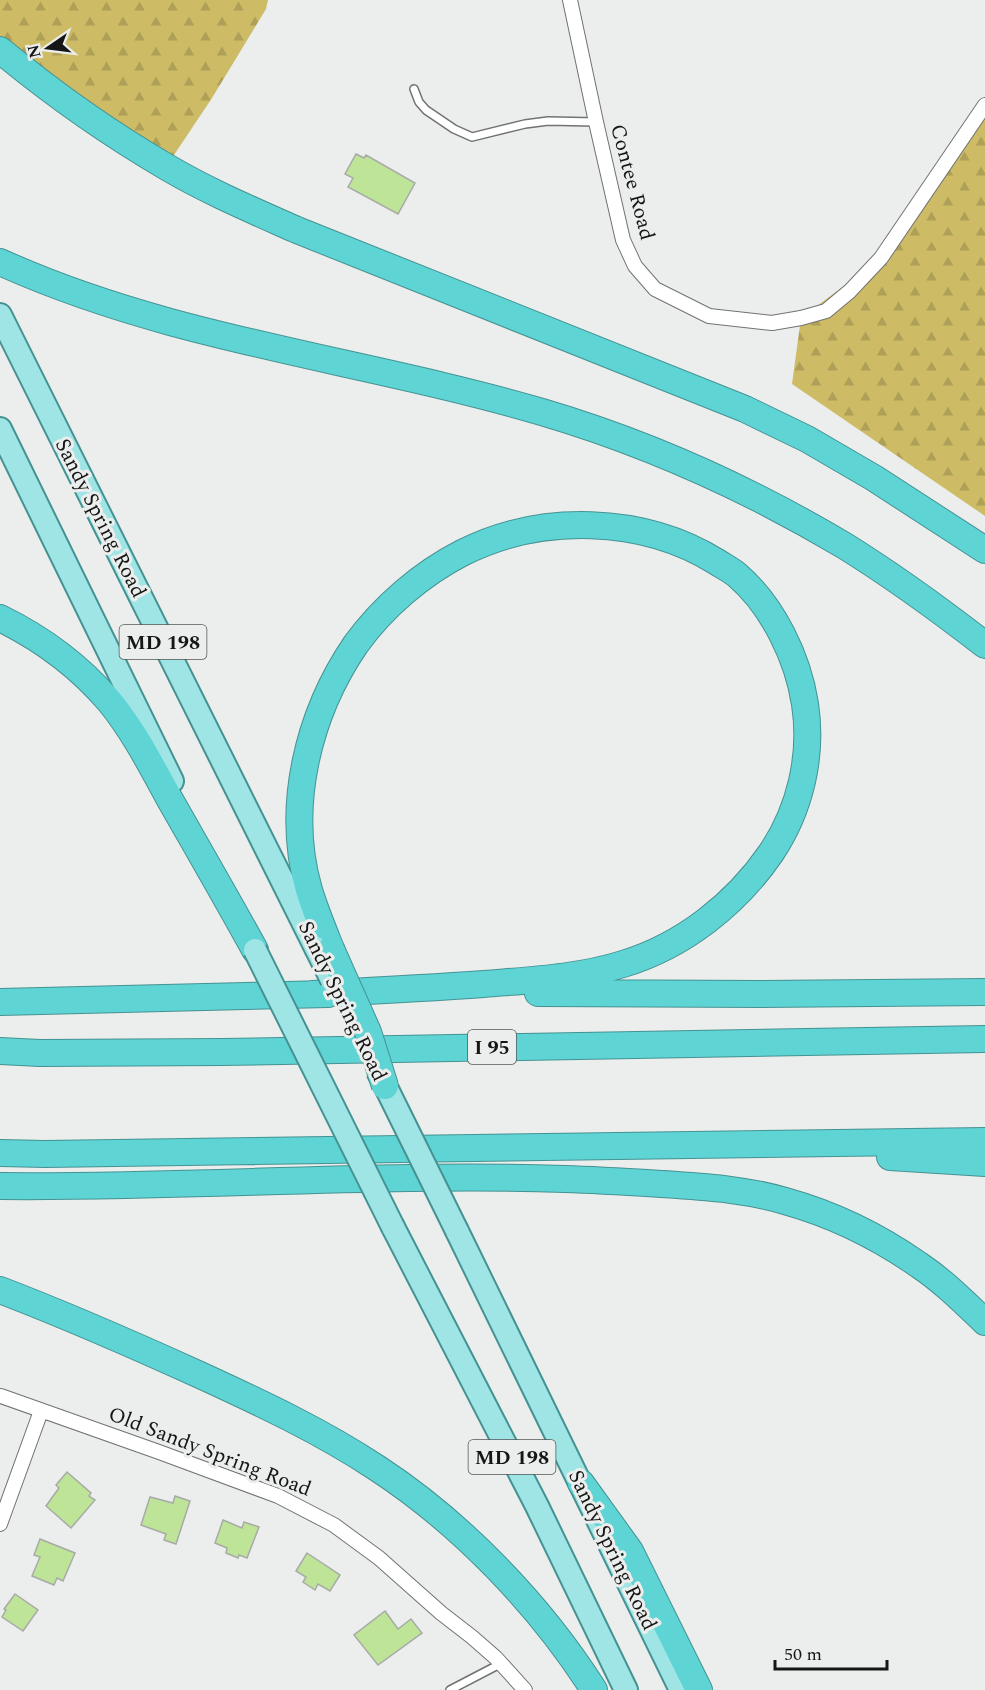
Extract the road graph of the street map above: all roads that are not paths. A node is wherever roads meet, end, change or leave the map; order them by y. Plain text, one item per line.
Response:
1 (570, 0) edge
2 (0, 50) edge
3 (414, 89) dead end
4 (985, 105) edge
5 (596, 122) junction
6 (0, 262) edge
7 (0, 315) edge
8 (0, 429) edge
9 (985, 550) edge
10 (0, 618) edge
11 (985, 645) edge
12 (323, 948) junction
13 (255, 950) junction
14 (985, 992) edge
15 (0, 993) edge
16 (312, 994) junction
17 (165, 998) junction
18 (0, 1002) edge
19 (985, 1039) edge
20 (0, 1051) edge
21 (385, 1086) joint
22 (985, 1141) edge
23 (746, 1144) junction
24 (0, 1153) edge
25 (985, 1163) edge
26 (0, 1185) edge
27 (0, 1290) edge
28 (985, 1322) edge
29 (1, 1396) edge
30 (41, 1411) junction
31 (581, 1483) junction
32 (0, 1524) edge
33 (500, 1664) junction
34 (450, 1690) edge
35 (525, 1690) edge
36 (594, 1690) edge
37 (626, 1690) edge
38 (681, 1690) edge
39 (699, 1690) edge

1 - 5 street, Contee Road
2 - 9 highway
3 - 5 lane
4 - 5 street, Contee Road
6 - 11 highway
7 - 12 main road, Sandy Spring Road / MD 198
8 - 13 main road, MD 198
10 - 13 highway
12 - 16 highway
12 - 21 highway, bridge
13 - 37 main road, MD 198, bridge
14 - 16 highway
15 - 17 highway
16 - 17 highway
17 - 18 highway
19 - 20 highway, I 95
21 - 31 main road, Sandy Spring Road / MD 198, bridge
22 - 23 highway
23 - 24 highway
23 - 25 highway
26 - 28 highway
27 - 36 highway
29 - 30 street, Old Sandy Spring Road
30 - 32 street
30 - 33 street, Old Sandy Spring Road
31 - 38 main road, Sandy Spring Road / MD 198
31 - 39 highway
33 - 34 lane
33 - 35 street, Old Sandy Spring Road

